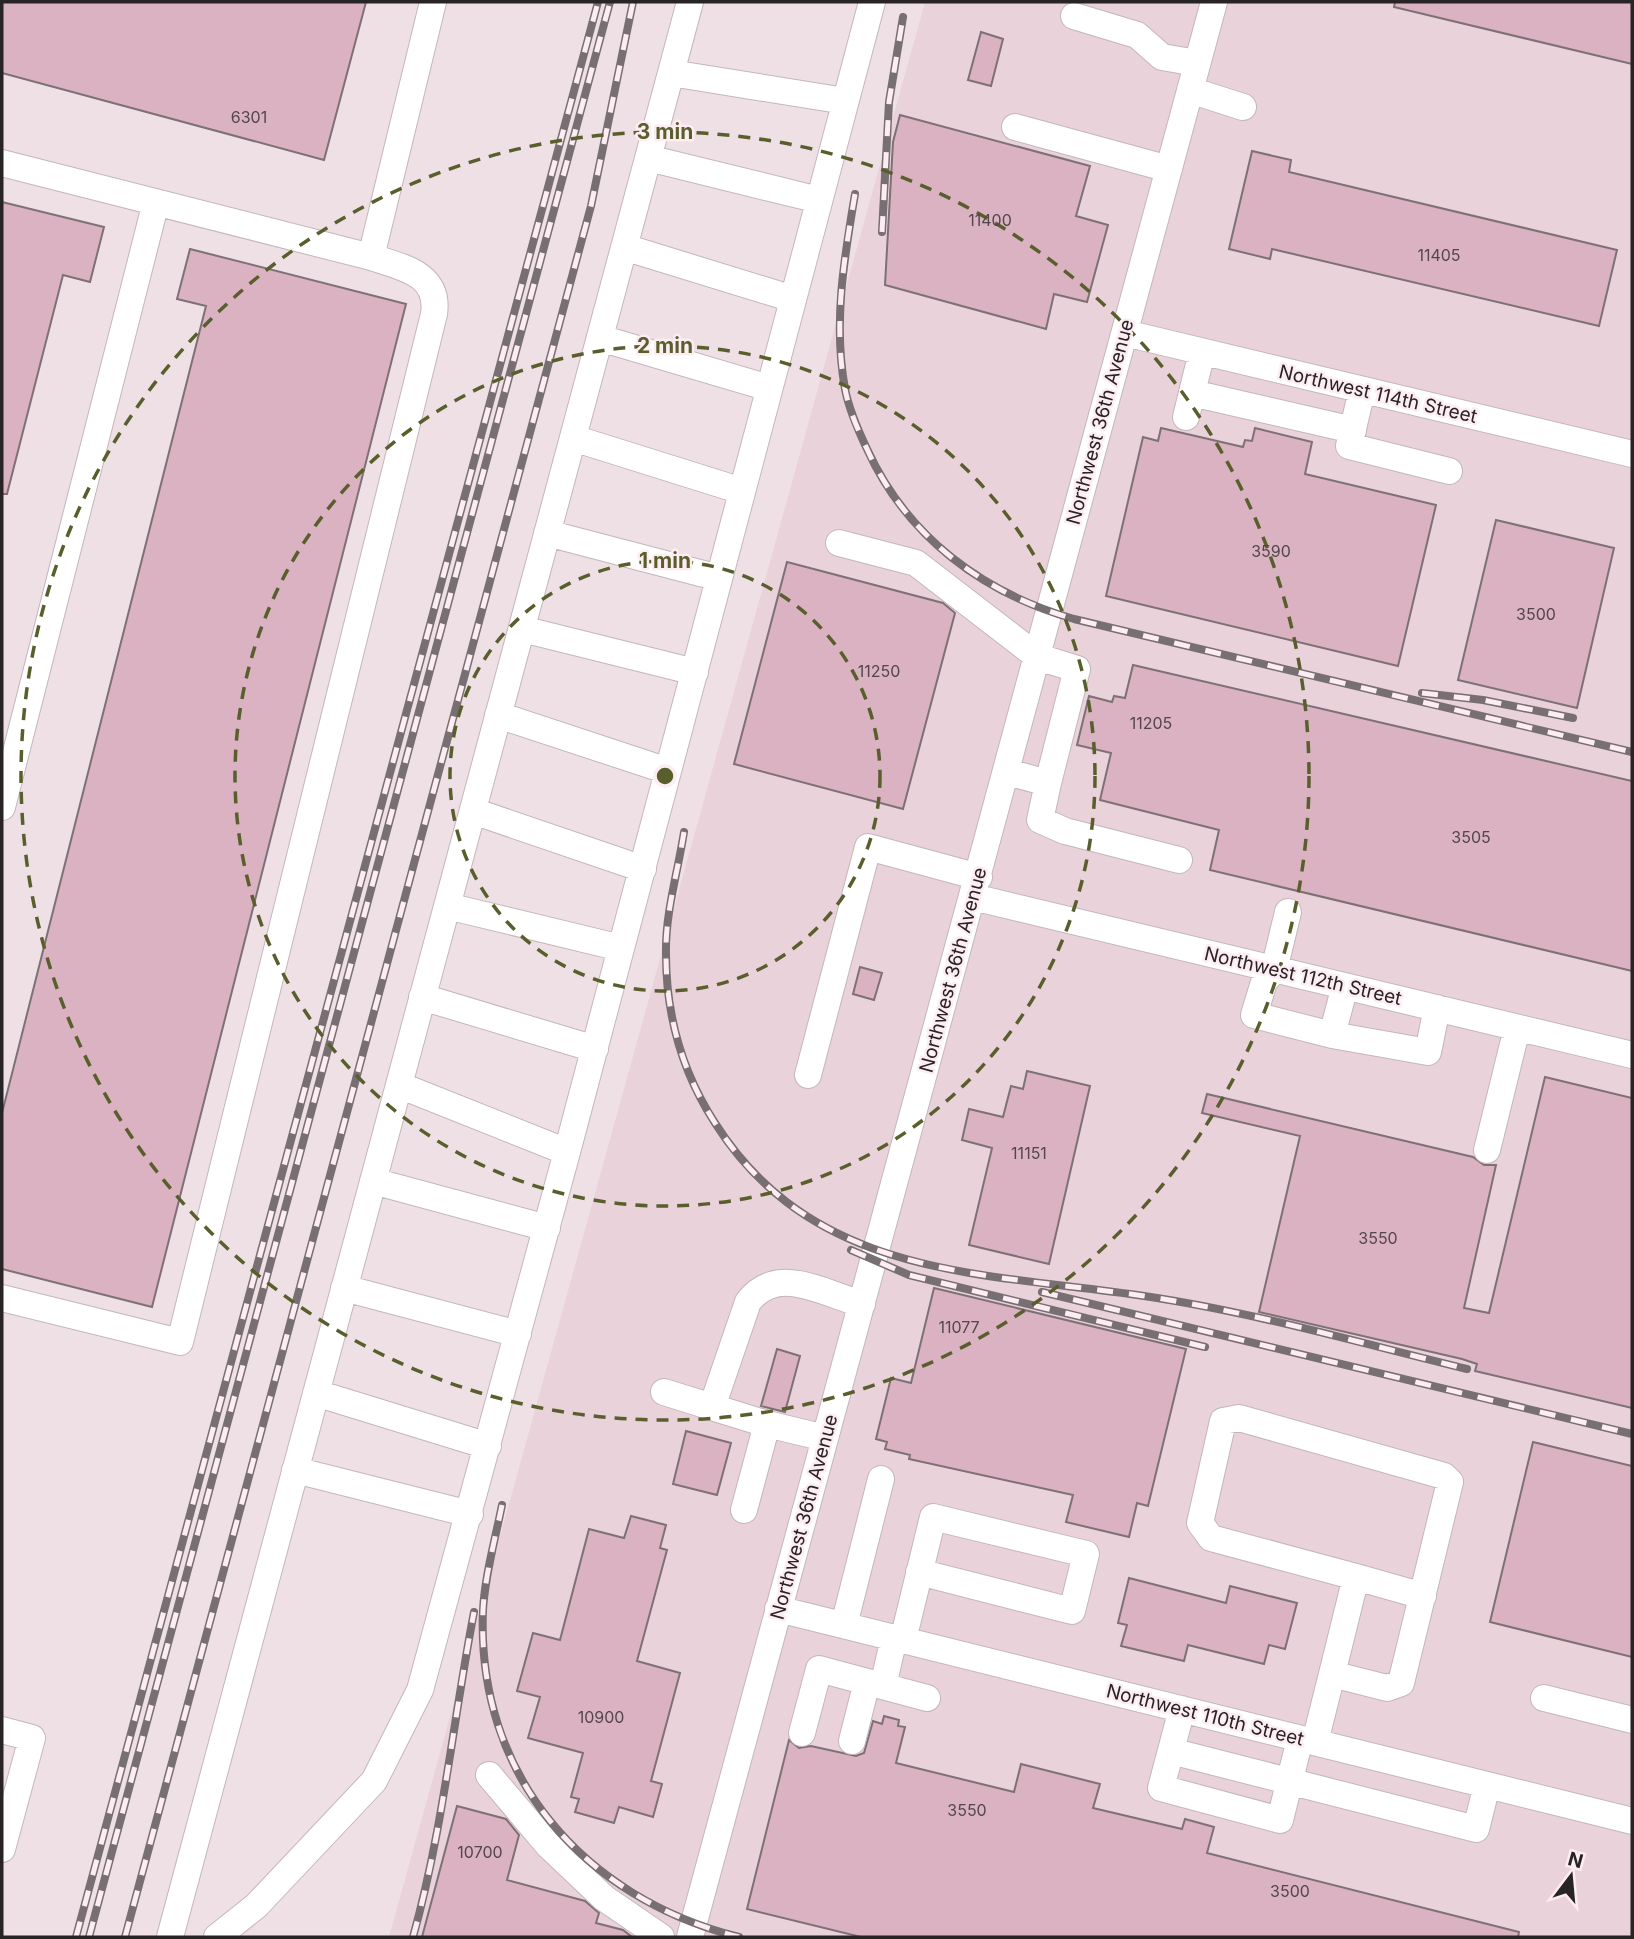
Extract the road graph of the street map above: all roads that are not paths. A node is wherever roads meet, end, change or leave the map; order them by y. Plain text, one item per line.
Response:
1 (433, 2) edge
2 (690, 2) edge
3 (1214, 2) edge
4 (866, 3) edge
5 (1074, 16) dead end
6 (1197, 63) junction
7 (671, 73) junction
8 (1190, 90) junction
9 (845, 101) junction
10 (1243, 107) dead end
11 (1015, 127) dead end
12 (648, 159) junction
13 (2, 163) edge
14 (1169, 169) junction
15 (819, 200) junction
16 (156, 202) junction
17 (624, 247) junction
18 (371, 257) junction
19 (793, 299) junction
20 (1125, 333) junction
21 (600, 338) junction
22 (1202, 352) junction
23 (769, 388) junction
24 (1362, 390) junction
25 (1353, 430) junction
26 (573, 438) junction
27 (1632, 454) edge
28 (1449, 471) dead end
29 (742, 491) junction
30 (547, 533) junction
31 (839, 543) dead end
32 (719, 578) junction
33 (522, 629) junction
34 (1038, 657) junction
35 (695, 672) junction
36 (498, 715) junction
37 (668, 771) junction
38 (1007, 772) junction
39 (1048, 783) junction
40 (2, 807) edge
41 (472, 811) junction
42 (1179, 860) dead end
43 (643, 869) junction
44 (976, 887) junction
45 (447, 906) junction
46 (1288, 912) dead end
47 (621, 948) junction
48 (1275, 970) junction
49 (1345, 986) junction
50 (422, 997) junction
51 (1437, 1009) junction
52 (1517, 1028) junction
53 (1332, 1035) junction
54 (595, 1049) junction
55 (1632, 1055) edge
56 (808, 1075) dead end
57 (399, 1085) junction
58 (1486, 1150) dead end
59 (567, 1152) junction
60 (373, 1181) junction
61 (547, 1228) junction
62 (344, 1288) junction
63 (2, 1298) edge
64 (862, 1304) junction
65 (518, 1334) junction
66 (664, 1392) dead end
67 (316, 1393) junction
68 (712, 1407) junction
69 (767, 1424) junction
70 (825, 1438) junction
71 (488, 1446) junction
72 (295, 1470) junction
73 (881, 1479) dead end
74 (744, 1510) dead end
75 (470, 1514) junction
76 (919, 1572) junction
77 (1356, 1577) junction
78 (1423, 1596) junction
79 (778, 1609) junction
80 (844, 1625) junction
81 (899, 1639) junction
82 (1332, 1674) junction
83 (875, 1684) junction
84 (927, 1698) dead end
85 (1544, 1698) dead end
86 (1182, 1709) junction
87 (1632, 1720) edge
88 (2, 1730) edge
89 (802, 1733) dead end
90 (852, 1741) dead end
91 (1308, 1741) junction
92 (1171, 1751) junction
93 (489, 1774) dead end
94 (1290, 1782) junction
95 (1487, 1785) junction
96 (1632, 1821) edge
97 (2, 1849) edge
98 (170, 1937) edge
99 (217, 1937) edge
100 (662, 1937) edge
101 (690, 1937) edge

1 - 18 street
2 - 7 street
3 - 6 street, Northwest 36th Avenue
4 - 9 street
5 - 6 street
6 - 8 street, Northwest 36th Avenue
7 - 9 street
7 - 12 street
8 - 10 street
8 - 14 street, Northwest 36th Avenue
9 - 15 street
11 - 14 street
12 - 15 street
12 - 17 street
13 - 16 street
14 - 20 street, Northwest 36th Avenue
15 - 19 street
16 - 18 street
16 - 40 street
17 - 19 street
17 - 21 street
18 - 63 street
19 - 23 street
20 - 22 street, Northwest 114th Street
20 - 34 street, Northwest 36th Avenue
21 - 23 street
21 - 26 street
22 - 24 street, Northwest 114th Street
22 - 25 street
23 - 29 street
24 - 25 street
24 - 27 street, Northwest 114th Street
25 - 28 street
26 - 29 street
26 - 30 street
29 - 32 street
30 - 32 street
30 - 33 street
31 - 34 street
32 - 35 street
33 - 35 street
33 - 36 street
34 - 38 street, Northwest 36th Avenue
34 - 39 street
35 - 37 street
36 - 37 street
36 - 41 street
37 - 43 street
38 - 39 street
38 - 44 street, Northwest 36th Avenue
39 - 42 street
41 - 43 street
41 - 45 street
43 - 47 street
44 - 48 street, Northwest 112th Street
44 - 56 street, Northwest 112th Street
44 - 64 street, Northwest 36th Avenue
45 - 47 street
45 - 50 street
46 - 48 street
47 - 54 street
48 - 49 street, Northwest 112th Street
48 - 53 street
49 - 51 street, Northwest 112th Street
49 - 53 street
50 - 54 street
50 - 57 street
51 - 52 street, Northwest 112th Street
51 - 53 street
52 - 55 street, Northwest 112th Street
52 - 58 street
54 - 59 street
57 - 59 street
57 - 60 street
59 - 61 street
60 - 61 street
60 - 62 street
61 - 65 street
62 - 65 street
62 - 67 street
64 - 68 street
64 - 70 street, Northwest 36th Avenue
65 - 71 street
66 - 68 street
67 - 71 street
67 - 72 street
68 - 69 street
69 - 70 street
69 - 74 street
70 - 79 street, Northwest 36th Avenue
71 - 75 street
72 - 75 street
72 - 98 street
73 - 80 street
75 - 99 street
76 - 76 street
76 - 81 street
77 - 78 street
77 - 78 street
77 - 82 street
78 - 82 street
79 - 80 street, Northwest 110th Street
79 - 101 street, Northwest 36th Avenue
80 - 81 street, Northwest 110th Street
81 - 83 street
81 - 86 street, Northwest 110th Street
82 - 91 street
83 - 84 street
83 - 89 street
83 - 90 street
85 - 87 street
86 - 91 street, Northwest 110th Street
86 - 92 street
88 - 97 street
91 - 94 street
91 - 95 street, Northwest 110th Street
92 - 94 street
92 - 94 street
93 - 100 street
94 - 95 street
95 - 96 street, Northwest 110th Street

